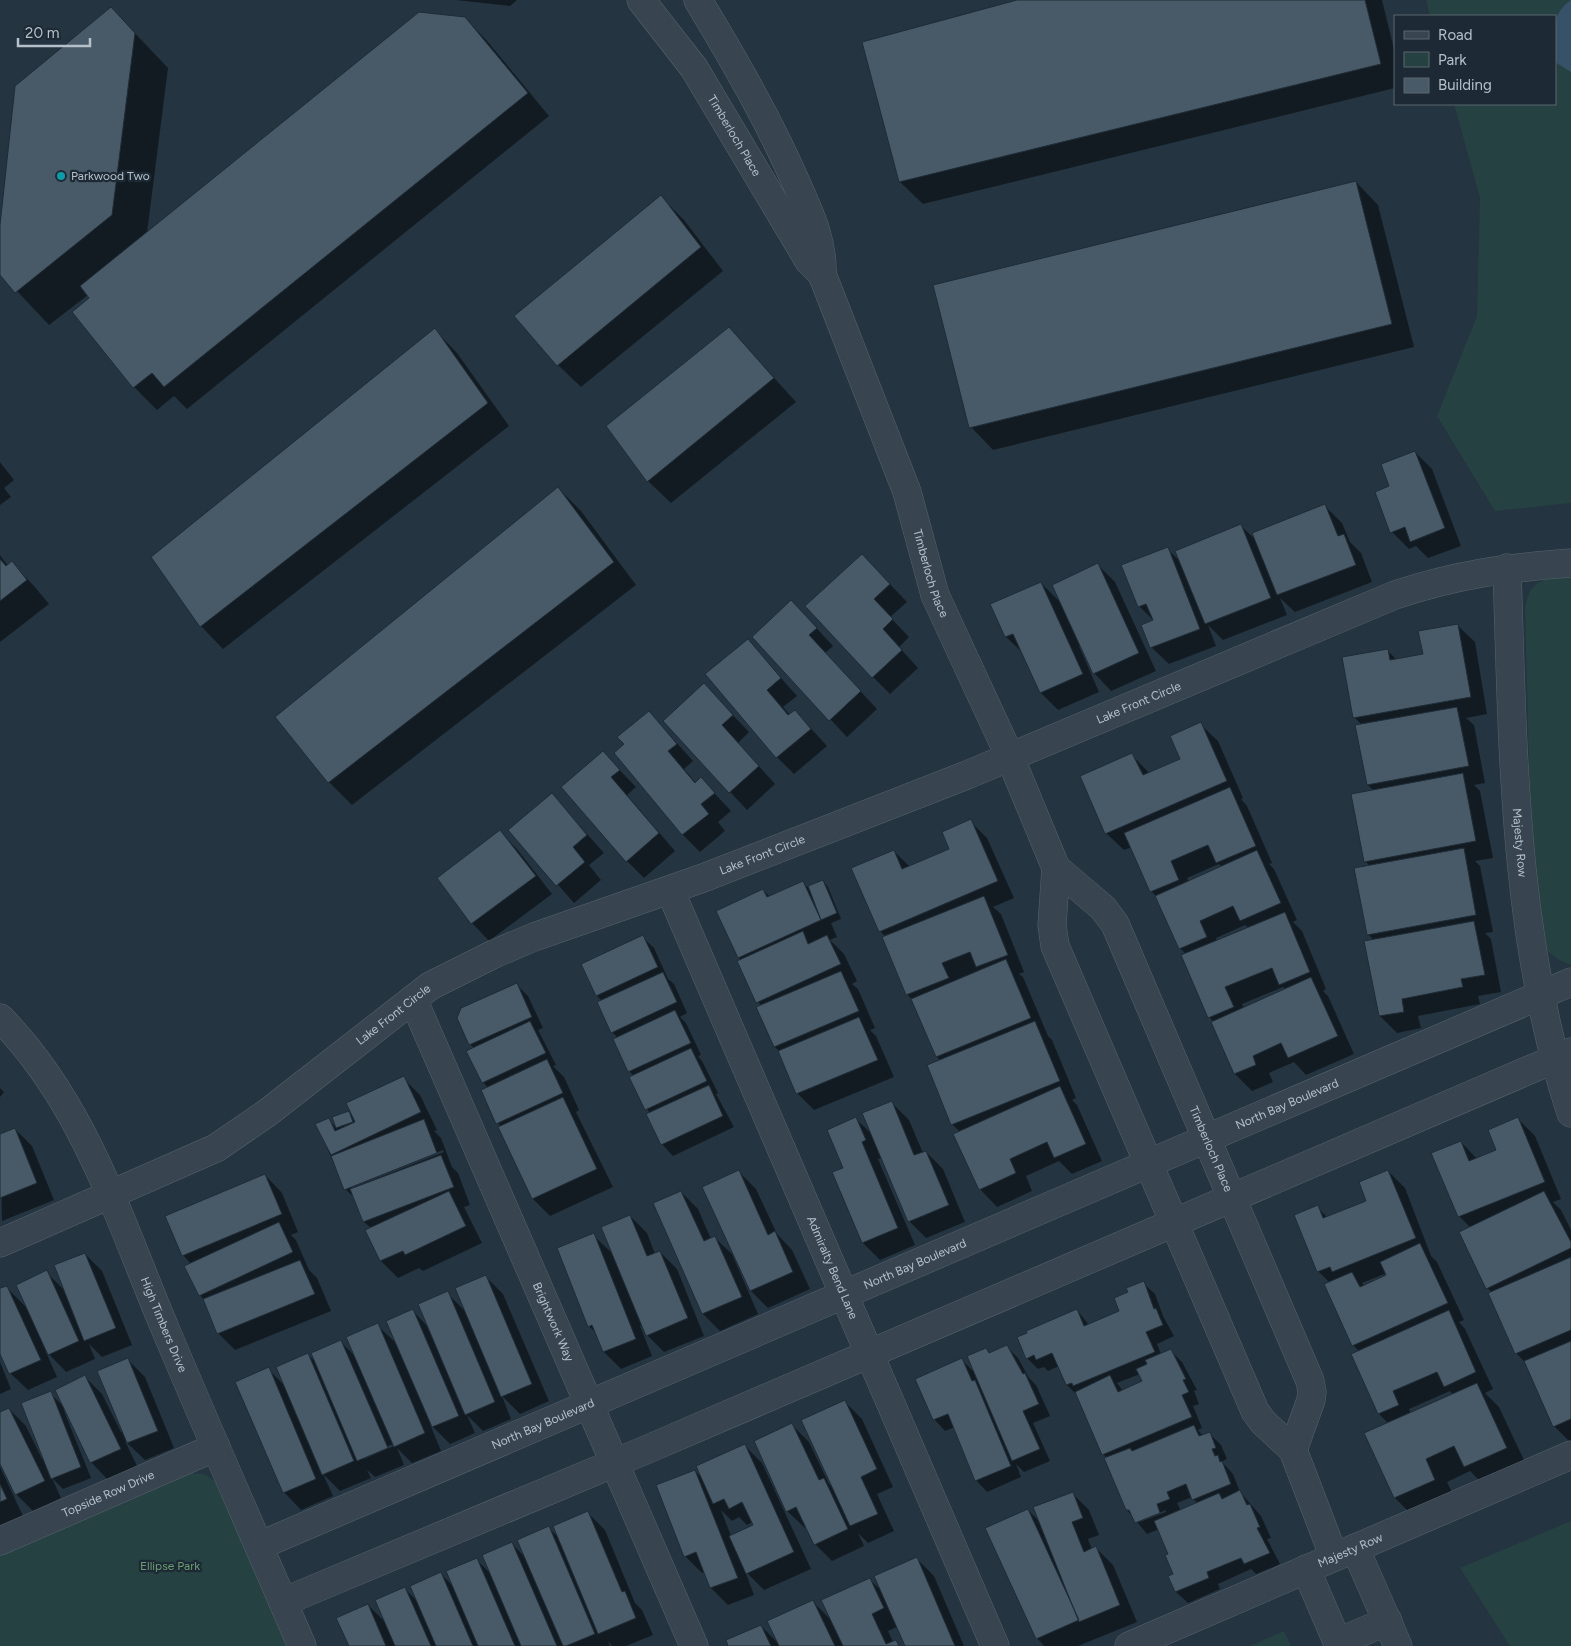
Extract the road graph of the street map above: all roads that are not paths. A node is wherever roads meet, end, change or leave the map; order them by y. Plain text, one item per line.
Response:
1 (641, 0) edge
2 (698, 0) edge
3 (712, 26) junction
4 (726, 49) junction
5 (687, 59) junction
6 (822, 274) junction
7 (1571, 563) edge
8 (1507, 568) junction
9 (1010, 757) junction
10 (1056, 868) junction
11 (670, 890) junction
12 (1571, 982) edge
13 (1540, 995) junction
14 (413, 999) junction
15 (0, 1018) edge
16 (1564, 1055) edge
17 (1571, 1113) edge
18 (1206, 1138) junction
19 (1148, 1162) junction
20 (110, 1195) junction
21 (1231, 1197) junction
22 (1174, 1222) junction
23 (0, 1242) edge
24 (843, 1293) junction
25 (869, 1354) junction
26 (589, 1404) junction
27 (216, 1447) junction
28 (1293, 1450) junction
29 (1571, 1455) edge
30 (615, 1464) junction
31 (0, 1541) edge
32 (259, 1546) junction
33 (1345, 1552) junction
34 (1306, 1569) junction
35 (283, 1602) junction
36 (1388, 1621) junction
37 (1339, 1644) edge
38 (302, 1646) edge
39 (694, 1646) edge
40 (995, 1646) edge
41 (1129, 1646) edge
42 (1398, 1646) edge

1 - 5 street, Timberloch Place
2 - 3 street, Timberloch Place
3 - 4 street, Timberloch Place
3 - 5 street
4 - 5 street
4 - 6 street, Timberloch Place
5 - 6 street, Timberloch Place
6 - 9 street, Timberloch Place
7 - 8 street, Lake Front Circle
8 - 9 street, Lake Front Circle
8 - 13 street, Majesty Row
9 - 10 street, Timberloch Place
9 - 11 street, Lake Front Circle
10 - 18 street, Timberloch Place
10 - 19 street, Timberloch Place
11 - 14 street, Lake Front Circle
11 - 24 street, Admiralty Bend Lane
12 - 13 street, North Bay Boulevard
13 - 16 street, Majesty Row
13 - 18 street, North Bay Boulevard
14 - 20 street, Lake Front Circle
14 - 26 street, Brightwork Way
15 - 20 street, High Timbers Drive
16 - 17 street, Majesty Row
16 - 21 street
18 - 19 street, North Bay Boulevard
18 - 21 street, Timberloch Place
19 - 22 street, Timberloch Place
19 - 24 street, North Bay Boulevard
20 - 23 street, Lake Front Circle
20 - 27 street, High Timbers Drive
21 - 22 street
21 - 28 street, Timberloch Place
22 - 25 street
22 - 28 street, Timberloch Place
24 - 25 street, Admiralty Bend Lane
24 - 26 street, North Bay Boulevard
25 - 30 street
25 - 40 street, Admiralty Bend Lane
26 - 30 street, Brightwork Way
26 - 32 street, North Bay Boulevard
27 - 31 street, Topside Row Drive
27 - 32 street, High Timbers Drive
28 - 33 street, Timberloch Place
29 - 33 street, Majesty Row
30 - 35 street
30 - 39 street, Brightwork Way
32 - 35 street, High Timbers Drive
33 - 34 street, Majesty Row
33 - 36 street, Timberloch Place
34 - 37 street
34 - 41 street, Majesty Row
35 - 38 street, High Timbers Drive
36 - 37 street
36 - 42 street, Timberloch Place

